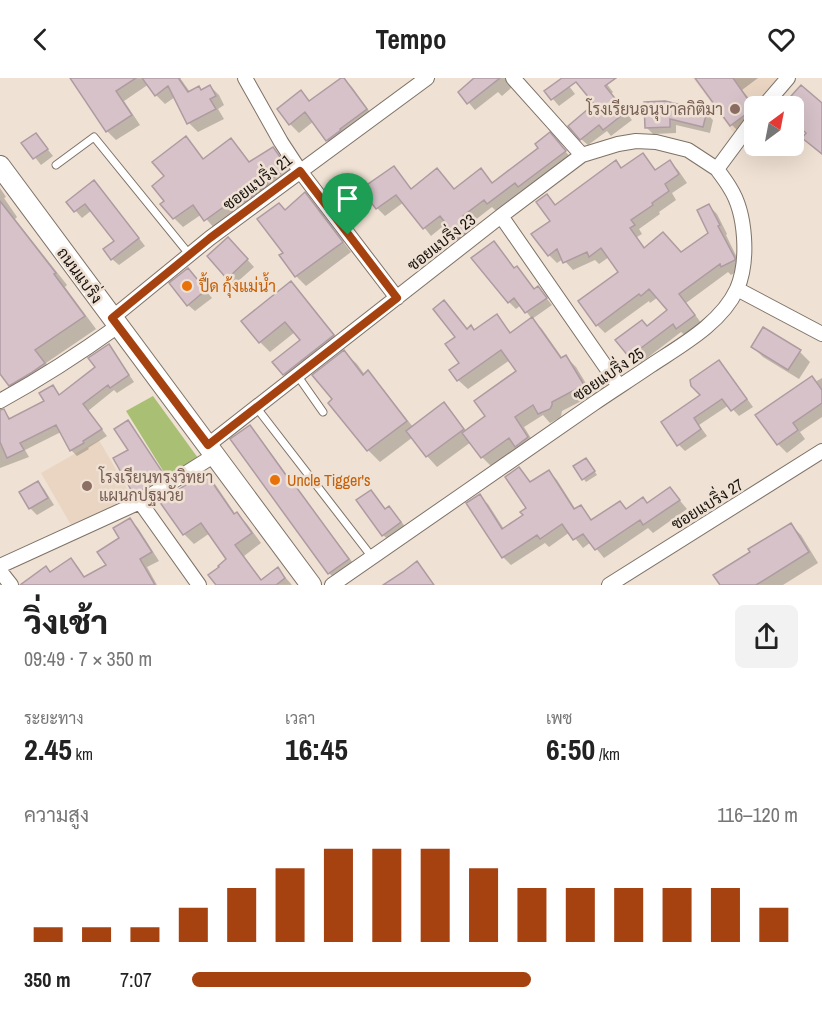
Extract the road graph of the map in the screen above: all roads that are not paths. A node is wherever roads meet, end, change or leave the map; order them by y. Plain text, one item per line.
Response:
1 (245, 78) edge
2 (427, 78) edge
3 (513, 78) edge
4 (788, 78) edge
5 (773, 96) edge
6 (744, 133) edge
7 (582, 155) junction
8 (56, 165) dead end
9 (0, 166) edge
10 (717, 169) junction
11 (300, 171) junction
12 (501, 216) junction
13 (189, 255) junction
14 (737, 289) junction
15 (397, 298) junction
16 (115, 322) junction
17 (822, 334) edge
18 (297, 375) junction
19 (619, 386) junction
20 (0, 400) edge
21 (256, 407) junction
22 (323, 412) dead end
23 (211, 450) junction
24 (822, 451) edge
25 (140, 502) junction
26 (372, 557) junction
27 (0, 569) edge
28 (10, 585) edge
29 (199, 585) edge
30 (310, 585) edge
31 (332, 585) edge
32 (609, 585) edge

1 - 11 street
2 - 11 street, ซอยแบริ่ง 21
3 - 7 street
4 - 5 street
6 - 10 street
7 - 10 street, ซอยแบริ่ง 23
7 - 12 street, ซอยแบริ่ง 23
8 - 13 lane
9 - 16 main road, ถนนแบริ่ง
10 - 14 street, ซอยแบริ่ง 25
11 - 13 street, ซอยแบริ่ง 21
11 - 15 street
12 - 15 street, ซอยแบริ่ง 23
12 - 19 street
13 - 16 street, ซอยแบริ่ง 21
14 - 17 street
14 - 19 street, ซอยแบริ่ง 25
15 - 18 street, ซอยแบริ่ง 23
16 - 20 street, ซอยแบริ่ง 21
16 - 23 main road, ถนนแบริ่ง
18 - 21 street, ซอยแบริ่ง 23
18 - 22 lane
19 - 26 street, ซอยแบริ่ง 25
21 - 23 street, ซอยแบริ่ง 23
21 - 26 lane
23 - 25 street, ซอยแบริ่ง 23
23 - 30 main road, ถนนแบริ่ง
24 - 32 street, ซอยแบริ่ง 27
25 - 27 street, ซอยแบริ่ง 23
25 - 29 street
26 - 31 street, ซอยแบริ่ง 25
27 - 28 street

